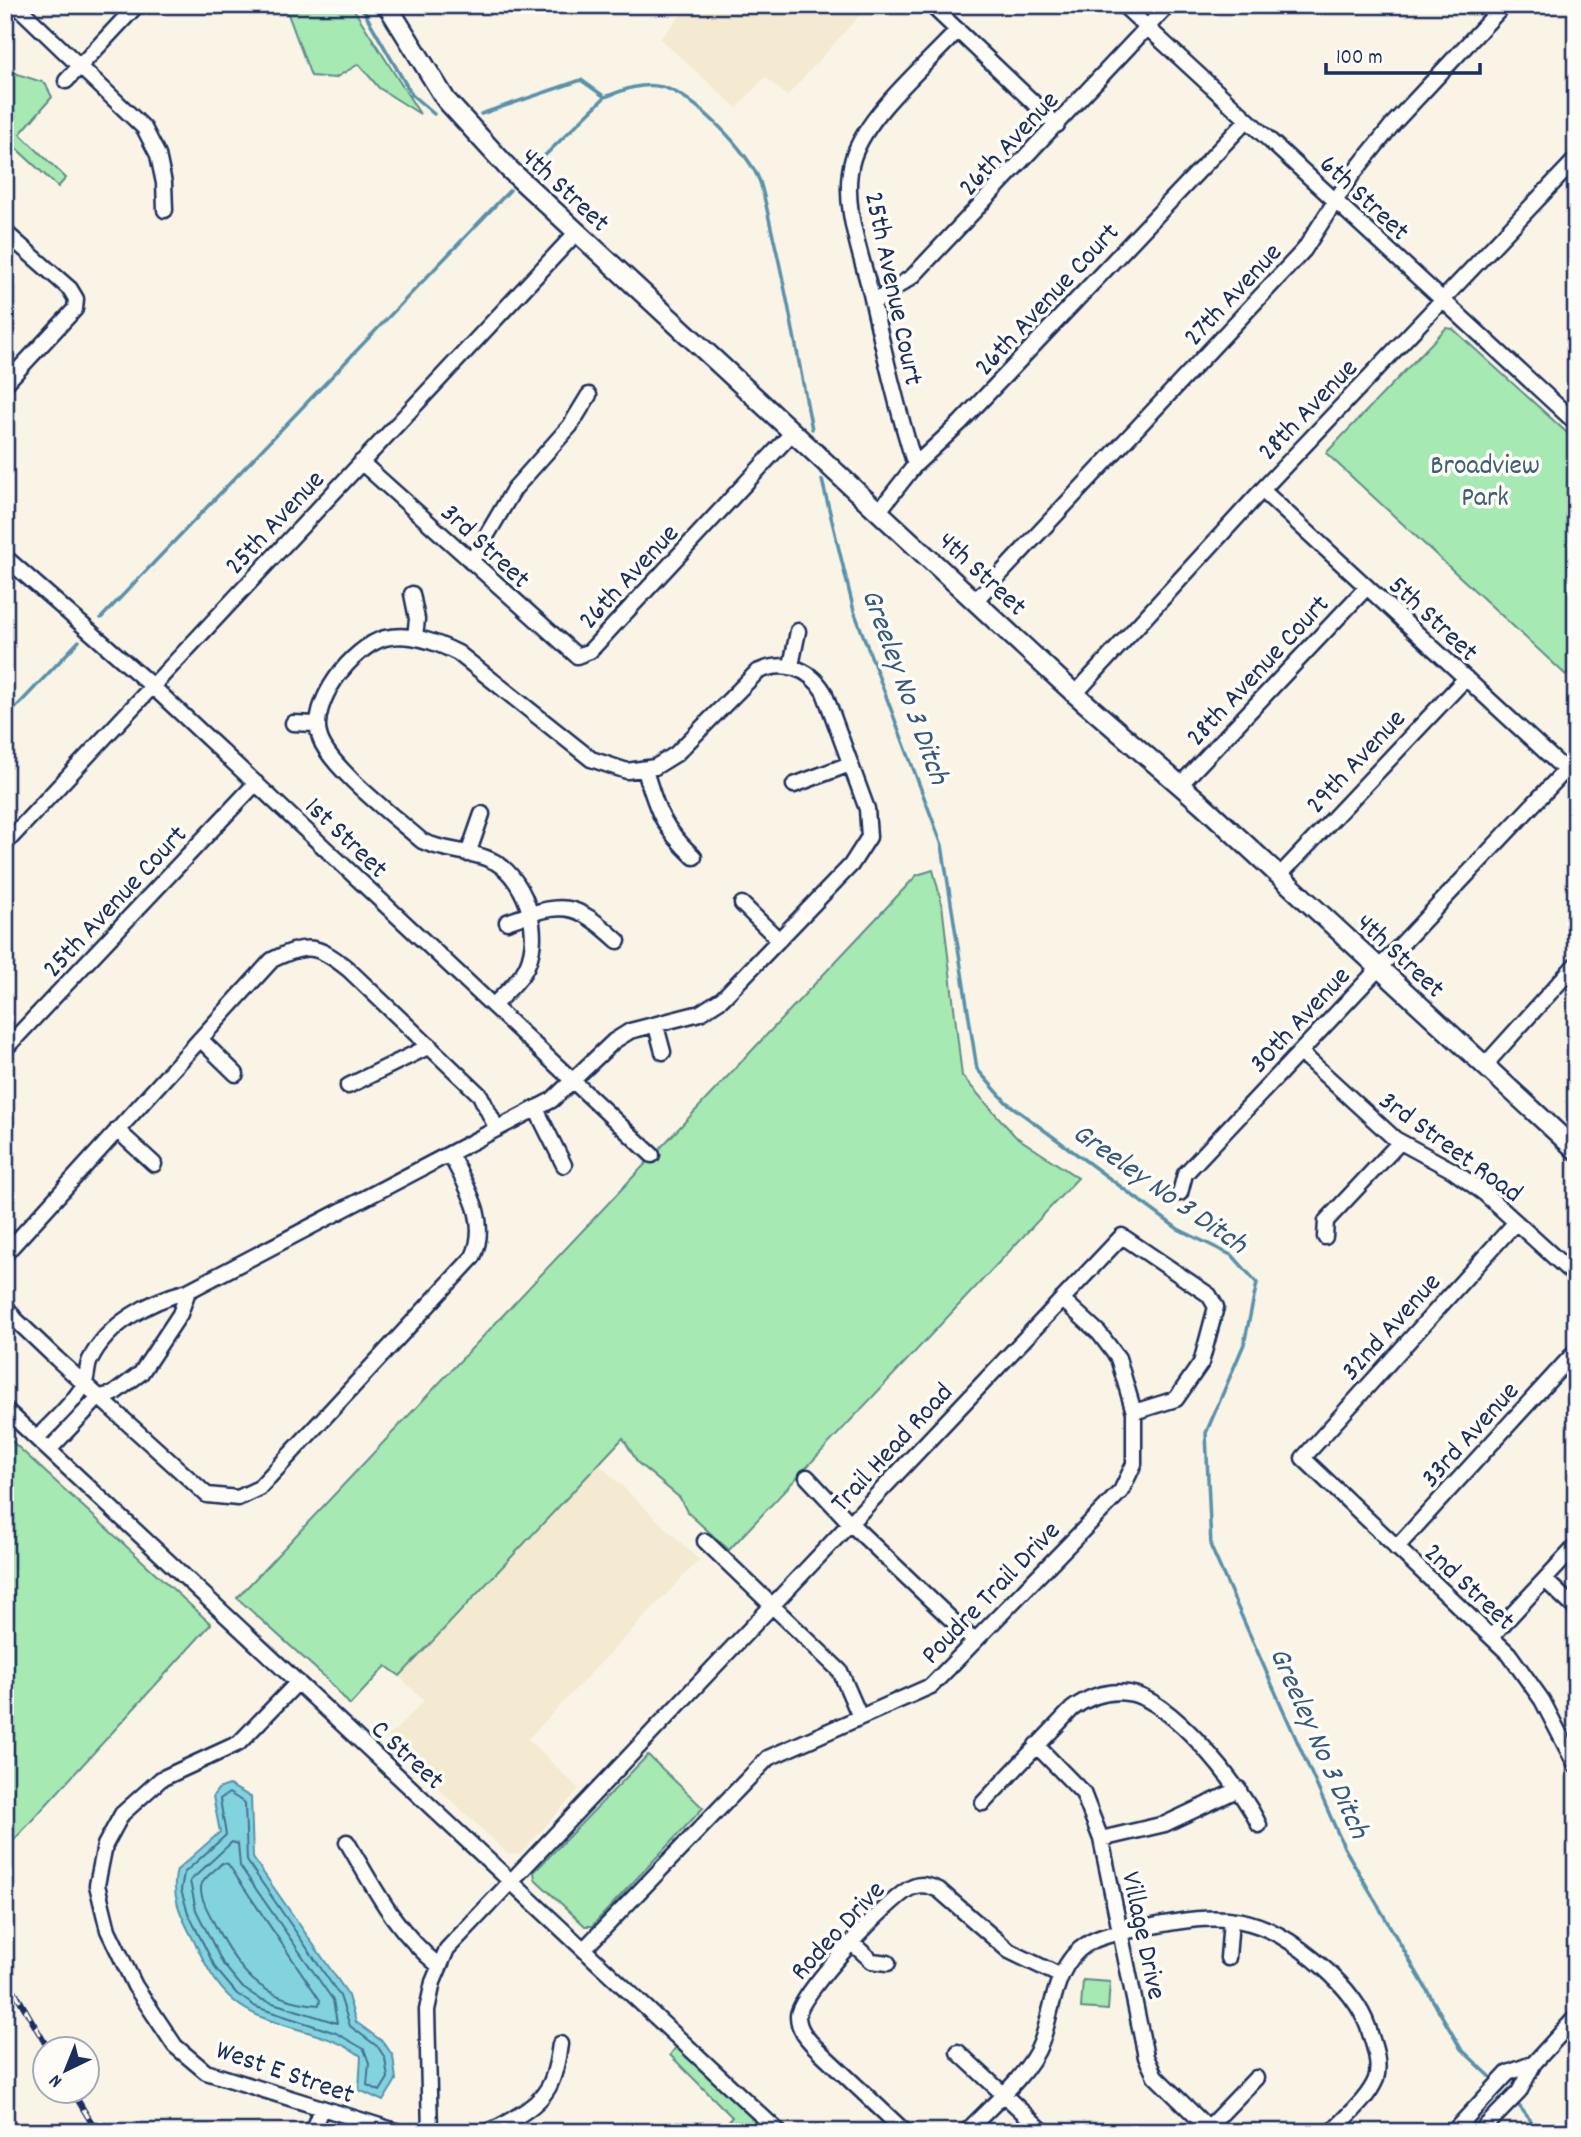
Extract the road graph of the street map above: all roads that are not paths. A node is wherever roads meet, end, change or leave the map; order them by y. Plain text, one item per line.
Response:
1 (14, 5) edge
2 (137, 5) edge
3 (387, 5) edge
4 (930, 5) edge
5 (1124, 5) edge
6 (1168, 5) edge
7 (1504, 5) edge
8 (5, 12) edge
9 (1147, 27) junction
10 (958, 30) junction
11 (80, 68) junction
12 (66, 81) dead end
13 (1247, 120) junction
14 (1057, 124) junction
15 (1576, 159) edge
16 (1336, 201) junction
17 (165, 210) dead end
18 (5, 232) edge
19 (576, 233) junction
20 (1443, 300) junction
21 (873, 303) junction
22 (5, 384) edge
23 (589, 396) dead end
24 (1576, 423) edge
25 (793, 432) junction
26 (362, 462) junction
27 (915, 465) junction
28 (1262, 490) junction
29 (879, 510) junction
30 (5, 557) edge
31 (471, 562) junction
32 (1367, 587) junction
33 (412, 594) dead end
34 (976, 600) junction
35 (798, 631) dead end
36 (415, 637) junction
37 (581, 654) joint
38 (791, 666) junction
39 (1466, 678) junction
40 (152, 686) junction
41 (1075, 694) junction
42 (293, 723) dead end
43 (316, 724) junction
44 (1576, 759) edge
45 (850, 764) junction
46 (645, 770) junction
47 (1570, 775) edge
48 (256, 783) junction
49 (794, 785) dead end
50 (1180, 785) junction
51 (482, 814) dead end
52 (5, 844) edge
53 (468, 854) junction
54 (694, 857) dead end
55 (1279, 876) junction
56 (742, 904) dead end
57 (528, 915) junction
58 (508, 922) dead end
59 (779, 940) junction
60 (618, 941) dead end
61 (1576, 964) edge
62 (1379, 968) junction
63 (494, 1006) junction
64 (656, 1026) junction
65 (200, 1040) junction
66 (430, 1046) junction
67 (5, 1049) edge
68 (663, 1052) dead end
69 (1300, 1052) junction
70 (1484, 1066) junction
71 (236, 1074) dead end
72 (575, 1082) junction
73 (348, 1086) dead end
74 (536, 1109) junction
75 (497, 1129) junction
76 (117, 1130) junction
77 (1400, 1142) junction
78 (1576, 1150) edge
79 (450, 1154) junction
80 (652, 1155) dead end
81 (154, 1164) dead end
82 (564, 1165) dead end
83 (1180, 1193) dead end
84 (1516, 1222) junction
85 (1325, 1237) dead end
86 (5, 1254) edge
87 (1576, 1277) edge
88 (188, 1291) junction
89 (1062, 1300) junction
90 (5, 1305) edge
91 (1576, 1350) edge
92 (85, 1384) junction
93 (99, 1397) junction
94 (5, 1409) edge
95 (1134, 1412) junction
96 (37, 1438) junction
97 (49, 1450) junction
98 (1304, 1462) joint
99 (807, 1477) dead end
100 (850, 1523) junction
101 (705, 1541) dead end
102 (1576, 1546) edge
103 (1396, 1548) junction
104 (1545, 1580) junction
105 (773, 1604) junction
106 (1576, 1609) edge
107 (1491, 1637) junction
108 (974, 1641) junction
109 (298, 1682) junction
110 (860, 1717) junction
111 (1036, 1745) junction
112 (1576, 1766) edge
113 (1239, 1789) junction
114 (982, 1803) dead end
115 (1259, 1825) dead end
116 (1101, 1839) junction
117 (347, 1842) dead end
118 (511, 1882) junction
119 (1231, 1920) junction
120 (1121, 1933) junction
121 (852, 1943) junction
122 (584, 1949) junction
123 (1228, 1958) dead end
124 (888, 1963) dead end
125 (439, 1966) junction
126 (1061, 1976) junction
127 (1576, 2017) edge
128 (560, 2045) dead end
129 (958, 2052) dead end
130 (1534, 2063) junction
131 (1256, 2078) dead end
132 (1003, 2093) junction
133 (321, 2109) junction
134 (1208, 2130) edge
135 (312, 2132) edge
136 (399, 2132) edge
137 (430, 2132) edge
138 (486, 2132) edge
139 (779, 2132) edge
140 (905, 2132) edge
141 (966, 2132) edge
142 (1044, 2132) edge
143 (1332, 2132) edge
144 (1453, 2132) edge
145 (1480, 2132) edge

1 - 8 street
1 - 11 street
2 - 11 street
3 - 19 main road, 4th Street
4 - 10 street
5 - 9 street, 6th Street
6 - 9 street, 26th Avenue
7 - 16 street, 27th Avenue
9 - 13 street, 6th Street
9 - 14 street, 26th Avenue
10 - 14 street
10 - 21 street, 25th Avenue Court
11 - 12 street
11 - 17 street
13 - 16 street, 6th Street
13 - 27 street, 26th Avenue Court
14 - 21 street, 26th Avenue
15 - 20 street, 28th Avenue
16 - 20 street, 6th Street
16 - 34 street, 27th Avenue
18 - 22 street
19 - 25 main road, 4th Street
19 - 26 street, 25th Avenue
20 - 24 street, 6th Street
20 - 28 street, 28th Avenue
21 - 27 street, 25th Avenue Court
23 - 31 street
25 - 29 main road, 4th Street
25 - 37 street, 26th Avenue
26 - 31 street, 3rd Street
26 - 40 street, 25th Avenue
27 - 29 street, 26th Avenue Court
28 - 32 street, 5th Street
28 - 41 street, 28th Avenue
29 - 34 main road, 4th Street
30 - 40 street, 1st Street
31 - 37 street, 3rd Street
32 - 39 street, 5th Street
32 - 50 street, 28th Avenue Court
33 - 36 street
34 - 41 main road, 4th Street
35 - 38 street
36 - 43 street
36 - 46 street
38 - 45 street
38 - 46 street
39 - 47 street, 5th Street
39 - 55 street, 29th Avenue
40 - 48 street, 1st Street
40 - 52 street, 25th Avenue
41 - 50 main road, 4th Street
42 - 43 street
43 - 53 street
44 - 47 street, 30th Avenue
45 - 49 street
45 - 59 street
46 - 54 street
47 - 62 street, 30th Avenue
48 - 63 street, 1st Street
48 - 67 street, 25th Avenue Court
50 - 55 main road, 4th Street
51 - 53 street
53 - 57 street
55 - 62 main road, 4th Street
56 - 59 street
57 - 58 street
57 - 60 street
57 - 63 street
59 - 64 street
61 - 70 street
62 - 69 street, 30th Avenue
62 - 70 main road, 4th Street
63 - 72 street, 1st Street
64 - 68 street
64 - 72 street
65 - 66 street
65 - 71 street
65 - 76 street
66 - 73 street
66 - 75 street
69 - 77 street, 3rd Street Road
69 - 83 street, 30th Avenue
70 - 78 main road, 4th Street
72 - 74 street
72 - 80 street, 1st Street
74 - 75 street
74 - 82 street
75 - 79 street
76 - 81 street
76 - 86 street
77 - 84 street, 3rd Street Road
77 - 85 street
79 - 88 street
79 - 93 street
84 - 87 street, 3rd Street Road
84 - 98 street, 32nd Avenue
88 - 92 street
88 - 93 street
89 - 95 street, Poudre Trail Drive
89 - 95 street, Trail Head Road
89 - 100 street, Trail Head Road
90 - 92 street
91 - 103 street, 33rd Avenue
92 - 93 street
92 - 96 street
93 - 97 street
94 - 96 street, C Street
95 - 108 street, Poudre Trail Drive
96 - 97 street, C Street
97 - 109 street, C Street
98 - 103 street, 2nd Street
99 - 100 street
100 - 105 street, Trail Head Road
100 - 108 street
101 - 105 street
102 - 104 street
103 - 107 street, 2nd Street
104 - 106 street
104 - 107 street
105 - 110 street
105 - 118 street, Trail Head Road
107 - 112 street, 2nd Street
108 - 110 street, Poudre Trail Drive
109 - 118 street, C Street
109 - 133 street, West E Street
110 - 122 street, Poudre Trail Drive
111 - 113 street
111 - 114 street
111 - 116 street, Village Drive
113 - 115 street
113 - 116 street
116 - 120 street, Village Drive
117 - 125 street
118 - 122 street, C Street
118 - 125 street, Trail Head Road
119 - 120 street
119 - 123 street
119 - 143 street
120 - 126 street
120 - 134 street, Village Drive
121 - 124 street
121 - 126 street, Rodeo Drive
121 - 140 street, Rodeo Drive
122 - 139 street, C Street
125 - 137 street, Trail Head Road
126 - 132 street
127 - 130 street
128 - 138 street
129 - 132 street
130 - 144 street
130 - 145 street
131 - 134 street
132 - 141 street
132 - 142 street
133 - 135 street
133 - 136 street, West E Street

